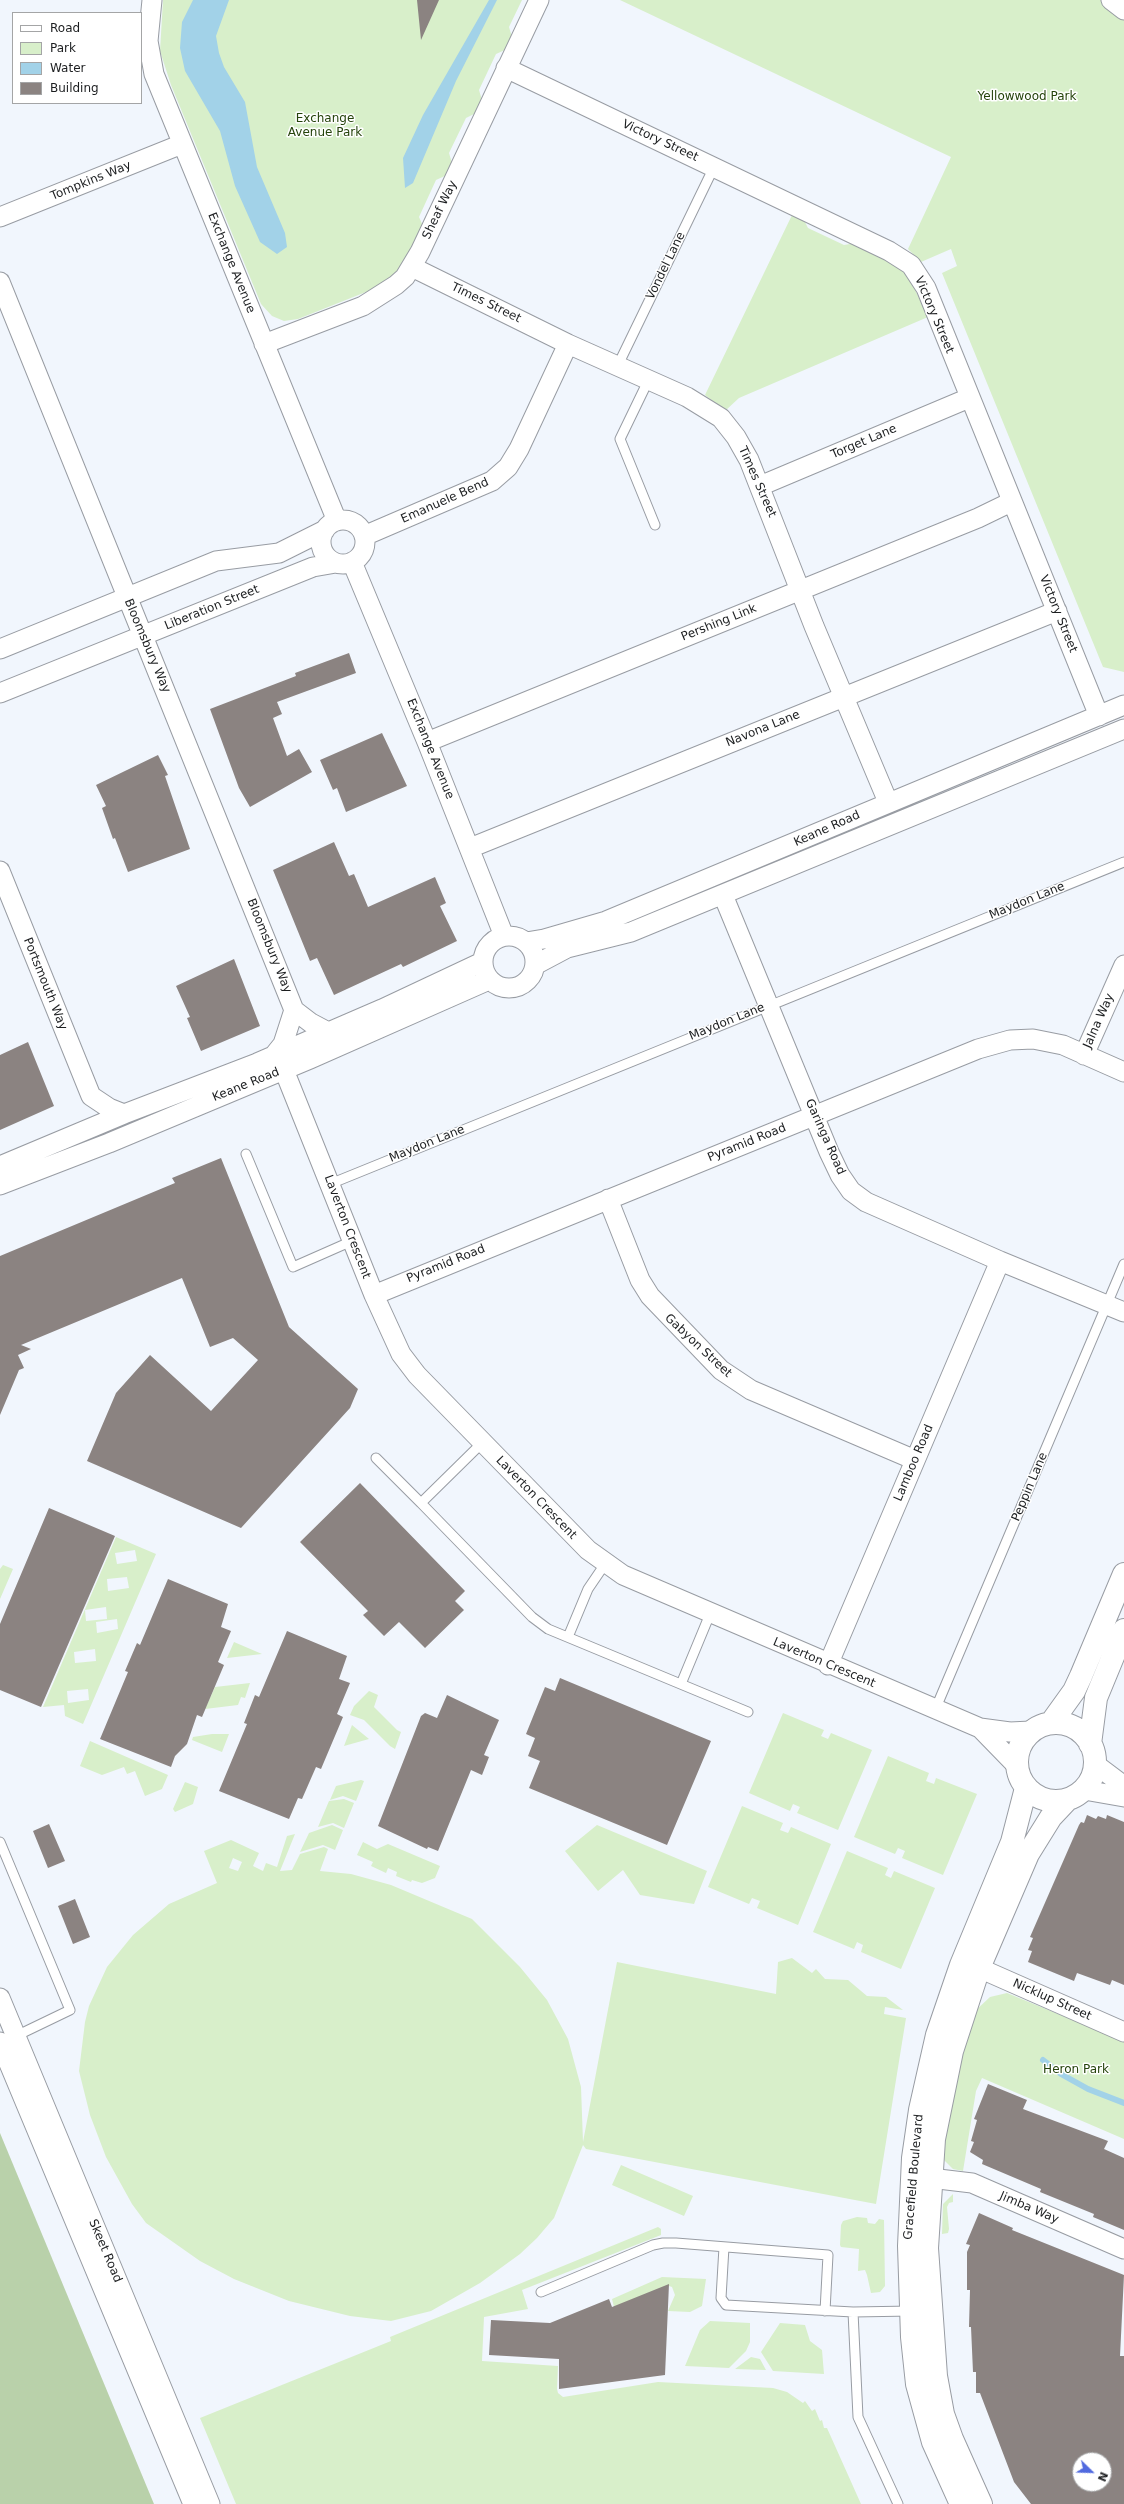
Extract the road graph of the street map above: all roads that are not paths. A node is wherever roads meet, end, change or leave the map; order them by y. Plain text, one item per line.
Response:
1 (152, 0) edge
2 (539, 0) edge
3 (1111, 0) edge
4 (1124, 10) edge
5 (506, 68) junction
6 (182, 144) junction
7 (714, 167) junction
8 (0, 217) edge
9 (412, 267) junction
10 (0, 282) edge
11 (264, 344) junction
12 (568, 344) junction
13 (618, 365) junction
14 (649, 379) junction
15 (969, 398) junction
16 (760, 486) junction
17 (1011, 502) junction
18 (655, 525) dead end
19 (331, 526) junction
20 (364, 536) junction
21 (344, 563) junction
22 (801, 590) junction
23 (126, 597) junction
24 (1057, 611) junction
25 (143, 635) junction
26 (0, 649) edge
27 (0, 693) edge
28 (844, 696) junction
29 (1124, 705) edge
30 (1099, 716) junction
31 (1124, 729) edge
32 (427, 742) junction
33 (888, 802) junction
34 (470, 848) junction
35 (1124, 862) edge
36 (0, 871) edge
37 (723, 894) junction
38 (504, 936) junction
39 (526, 942) junction
40 (482, 962) junction
41 (535, 965) junction
42 (1124, 965) edge
43 (489, 980) junction
44 (768, 1005) junction
45 (294, 1010) junction
46 (328, 1032) junction
47 (1084, 1055) junction
48 (280, 1062) junction
49 (1124, 1072) edge
50 (91, 1096) junction
51 (124, 1114) junction
52 (815, 1116) junction
53 (77, 1133) junction
54 (246, 1154) dead end
55 (0, 1166) edge
56 (330, 1184) junction
57 (0, 1185) edge
58 (608, 1199) junction
59 (352, 1241) junction
60 (1000, 1261) junction
61 (1124, 1264) edge
62 (374, 1295) junction
63 (1106, 1305) junction
64 (1124, 1312) edge
65 (482, 1443) junction
66 (376, 1458) dead end
67 (915, 1460) junction
68 (421, 1503) junction
69 (605, 1564) junction
70 (1124, 1574) edge
71 (710, 1614) junction
72 (1124, 1630) edge
73 (568, 1637) junction
74 (828, 1665) junction
75 (681, 1684) junction
76 (935, 1710) junction
77 (748, 1712) dead end
78 (1041, 1727) junction
79 (980, 1728) junction
80 (1090, 1744) junction
81 (1095, 1764) junction
82 (1016, 1765) junction
83 (1124, 1786) edge
84 (1026, 1788) junction
85 (1076, 1795) junction
86 (1124, 1797) edge
87 (0, 1842) edge
88 (979, 1968) junction
89 (0, 1998) edge
90 (1124, 2032) edge
91 (8, 2039) edge
92 (930, 2178) junction
93 (724, 2247) junction
94 (1124, 2249) edge
95 (541, 2292) dead end
96 (825, 2311) junction
97 (920, 2311) junction
98 (853, 2312) junction
99 (193, 2504) edge
100 (210, 2504) edge
101 (898, 2504) edge
102 (961, 2504) edge
103 (981, 2504) edge

1 - 6 street, Exchange Avenue
2 - 5 street, Sheaf Way
3 - 4 street
5 - 7 street, Victory Street
5 - 9 street, Sheaf Way
6 - 8 street, Tompkins Way
6 - 11 street, Exchange Avenue
7 - 13 lane, Vondel Lane
7 - 15 street, Victory Street
9 - 11 street, Sheaf Way
9 - 12 street, Times Street
10 - 23 street, Bloomsbury Way
11 - 19 street, Exchange Avenue
12 - 13 street, Times Street
12 - 20 street, Emanuele Bend
13 - 14 street, Times Street
14 - 16 street, Times Street
14 - 18 lane
15 - 16 street, Torget Lane
15 - 17 street, Victory Street
16 - 22 street, Times Street
17 - 22 street, Pershing Link
17 - 24 street, Victory Street
19 - 20 street
19 - 21 street
19 - 23 street
20 - 21 street
21 - 25 street, Liberation Street
21 - 32 street, Exchange Avenue
22 - 28 street, Times Street
22 - 32 street, Pershing Link
23 - 25 street, Bloomsbury Way
23 - 26 street
24 - 28 street, Navona Lane
24 - 30 street, Victory Street
25 - 27 street, Liberation Street
25 - 45 street, Bloomsbury Way
28 - 33 street, Times Street
28 - 34 street, Navona Lane
29 - 30 street, Keane Road
30 - 33 street, Keane Road
31 - 37 street, Keane Road
32 - 34 street, Exchange Avenue
33 - 39 street, Keane Road
34 - 38 street, Exchange Avenue
35 - 44 lane, Maydon Lane
36 - 50 street, Portsmouth Way
37 - 41 street, Keane Road
37 - 44 street, Garinga Road
38 - 39 street, Keane Road
38 - 40 street
39 - 41 street
40 - 43 street
40 - 46 street, Keane Road
41 - 43 street
42 - 47 street, Jalna Way
43 - 48 street, Keane Road
44 - 52 street, Garinga Road
44 - 56 lane, Maydon Lane
45 - 46 street
45 - 48 street
46 - 48 street, Keane Road
47 - 49 street, Pyramid Road
47 - 52 street, Pyramid Road
48 - 51 street, Keane Road
48 - 56 street, Laverton Crescent
48 - 57 street, Keane Road
50 - 51 street
50 - 53 street
51 - 53 street, Keane Road
52 - 58 street, Pyramid Road
52 - 60 street, Garinga Road
53 - 55 street, Keane Road
54 - 59 lane
56 - 59 street, Laverton Crescent
58 - 62 street, Pyramid Road
58 - 67 street, Gabyon Street
59 - 62 street, Laverton Crescent
60 - 63 street, Garinga Road
60 - 67 street, Lamboo Road
61 - 63 lane, Peppin Lane
62 - 65 street, Laverton Crescent
63 - 64 street, Garinga Road
63 - 76 lane, Peppin Lane
65 - 68 lane
65 - 69 street, Laverton Crescent
66 - 68 lane
67 - 74 street, Lamboo Road
68 - 73 lane
69 - 71 street, Laverton Crescent
69 - 73 lane
70 - 78 street
71 - 74 street, Laverton Crescent
71 - 75 lane
72 - 80 street
73 - 75 lane
74 - 76 street, Laverton Crescent
75 - 77 lane
76 - 79 street, Laverton Crescent
78 - 79 street, Laverton Crescent
78 - 80 street
78 - 82 street
79 - 82 street, Laverton Crescent
80 - 81 street
81 - 83 street
81 - 85 street
82 - 84 street
84 - 85 street
84 - 97 street, Gracefield Boulevard
85 - 86 street
85 - 88 street, Gracefield Boulevard
87 - 91 lane
88 - 90 street, Nicklup Street
88 - 92 street, Gracefield Boulevard
89 - 91 street, Skeet Road
91 - 99 street, Skeet Road
91 - 100 street, Skeet Road
92 - 94 street, Jimba Way
92 - 97 street, Gracefield Boulevard
93 - 95 lane
93 - 96 lane
93 - 96 lane
96 - 98 lane
97 - 98 lane
97 - 102 street, Gracefield Boulevard
97 - 103 street, Gracefield Boulevard
98 - 101 lane

